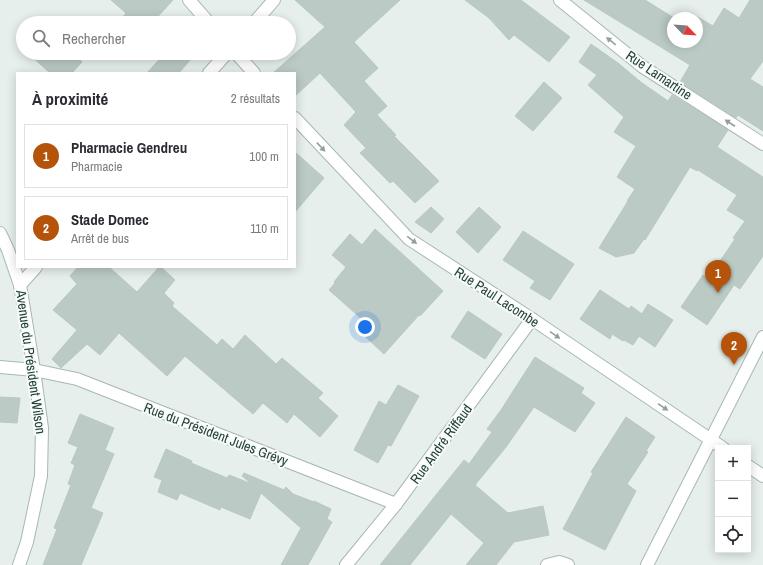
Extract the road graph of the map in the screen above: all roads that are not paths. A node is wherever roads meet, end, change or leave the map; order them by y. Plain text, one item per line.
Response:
1 (189, 0) edge
2 (274, 0) edge
3 (560, 0) edge
4 (203, 16) edge
5 (260, 16) edge
6 (221, 60) edge
7 (242, 60) edge
8 (210, 72) edge
9 (253, 72) edge
10 (296, 119) edge
11 (763, 144) edge
12 (0, 233) edge
13 (35, 268) edge
14 (20, 285) junction
15 (532, 319) junction
16 (763, 337) edge
17 (0, 367) edge
18 (34, 370) junction
19 (711, 440) junction
20 (718, 445) edge
21 (751, 468) edge
22 (763, 476) edge
23 (396, 504) junction
24 (18, 565) edge
25 (346, 565) edge
26 (547, 565) edge
27 (568, 565) edge
28 (647, 565) edge

1 - 4 street
2 - 5 street
11 -> 3 street, Rue Lamartine
6 - 8 street
7 - 9 street
10 -> 15 street, Rue Paul Lacombe
12 - 14 street, Avenue du Président Wilson
13 - 14 street
14 - 18 street, Avenue du Président Wilson
15 -> 19 street, Rue Paul Lacombe
15 - 23 street, Rue André Riffaud
16 - 19 street
17 - 18 street, Rue du Président Jules Grévy
18 - 23 street, Rue du Président Jules Grévy
18 - 24 street, Avenue du Président Wilson
19 - 20 street, Rue Paul Lacombe
19 - 28 street
21 - 22 street
23 - 25 street, Rue André Riffaud
26 - 27 street

